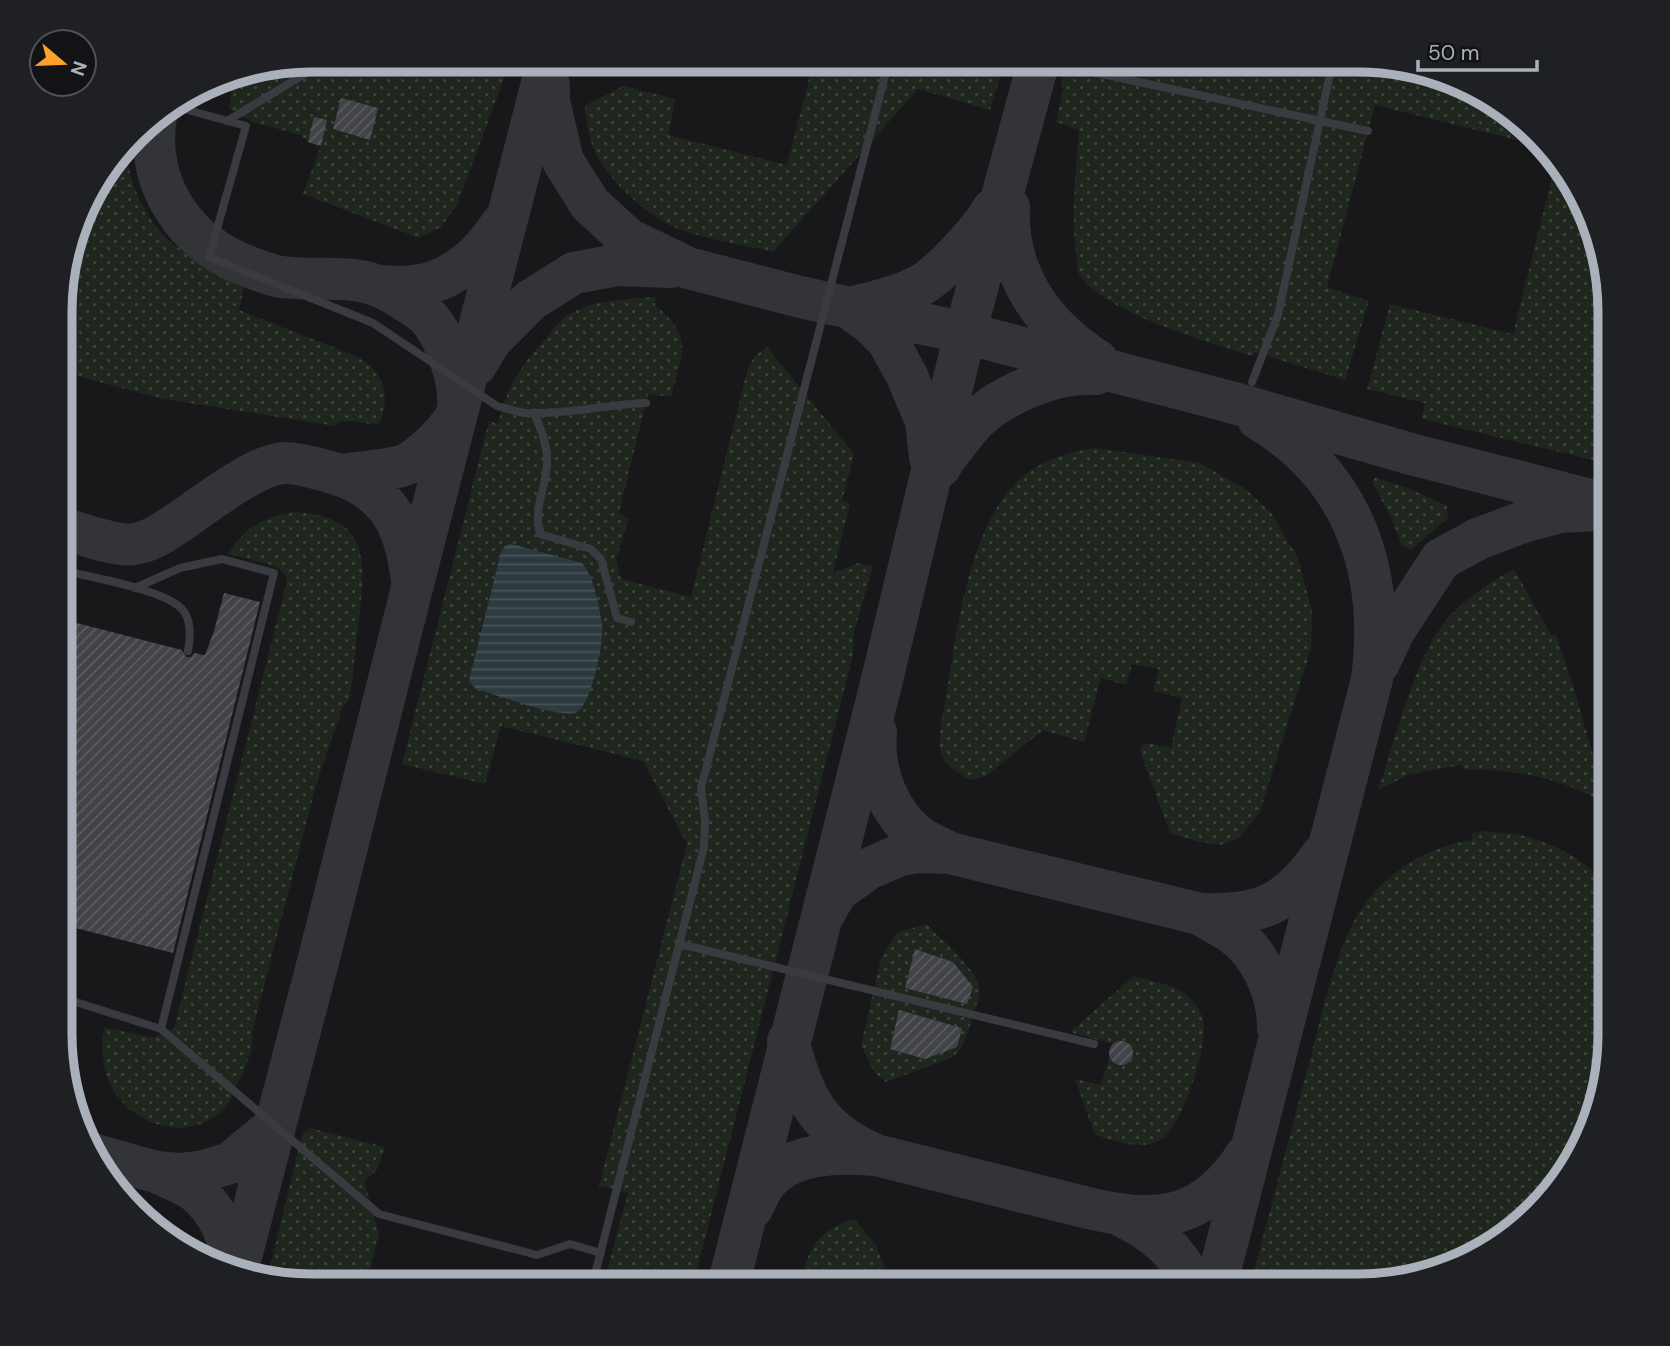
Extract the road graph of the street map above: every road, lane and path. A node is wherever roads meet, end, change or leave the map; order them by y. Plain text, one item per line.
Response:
1 (308, 72) edge
2 (886, 72) edge
3 (1092, 72) edge
4 (1330, 72) edge
5 (184, 109) edge
6 (227, 121) junction
7 (1319, 121) junction
8 (1368, 131) dead end
9 (1252, 382) dead end
10 (646, 403) dead end
11 (534, 413) junction
12 (72, 573) edge
13 (135, 589) junction
14 (631, 622) dead end
15 (188, 651) dead end
16 (680, 944) junction
17 (72, 1001) edge
18 (161, 1029) junction
19 (1094, 1044) dead end
20 (601, 1252) junction
21 (595, 1274) edge

1 - 6 lane
2 - 16 lane
3 - 7 lane
4 - 7 lane
5 - 6 lane
6 - 11 lane
7 - 8 lane
7 - 9 lane
10 - 11 lane
11 - 14 lane
12 - 13 lane
13 - 15 lane
13 - 18 lane
16 - 19 lane
16 - 20 lane
17 - 18 lane
18 - 20 lane
20 - 21 lane

